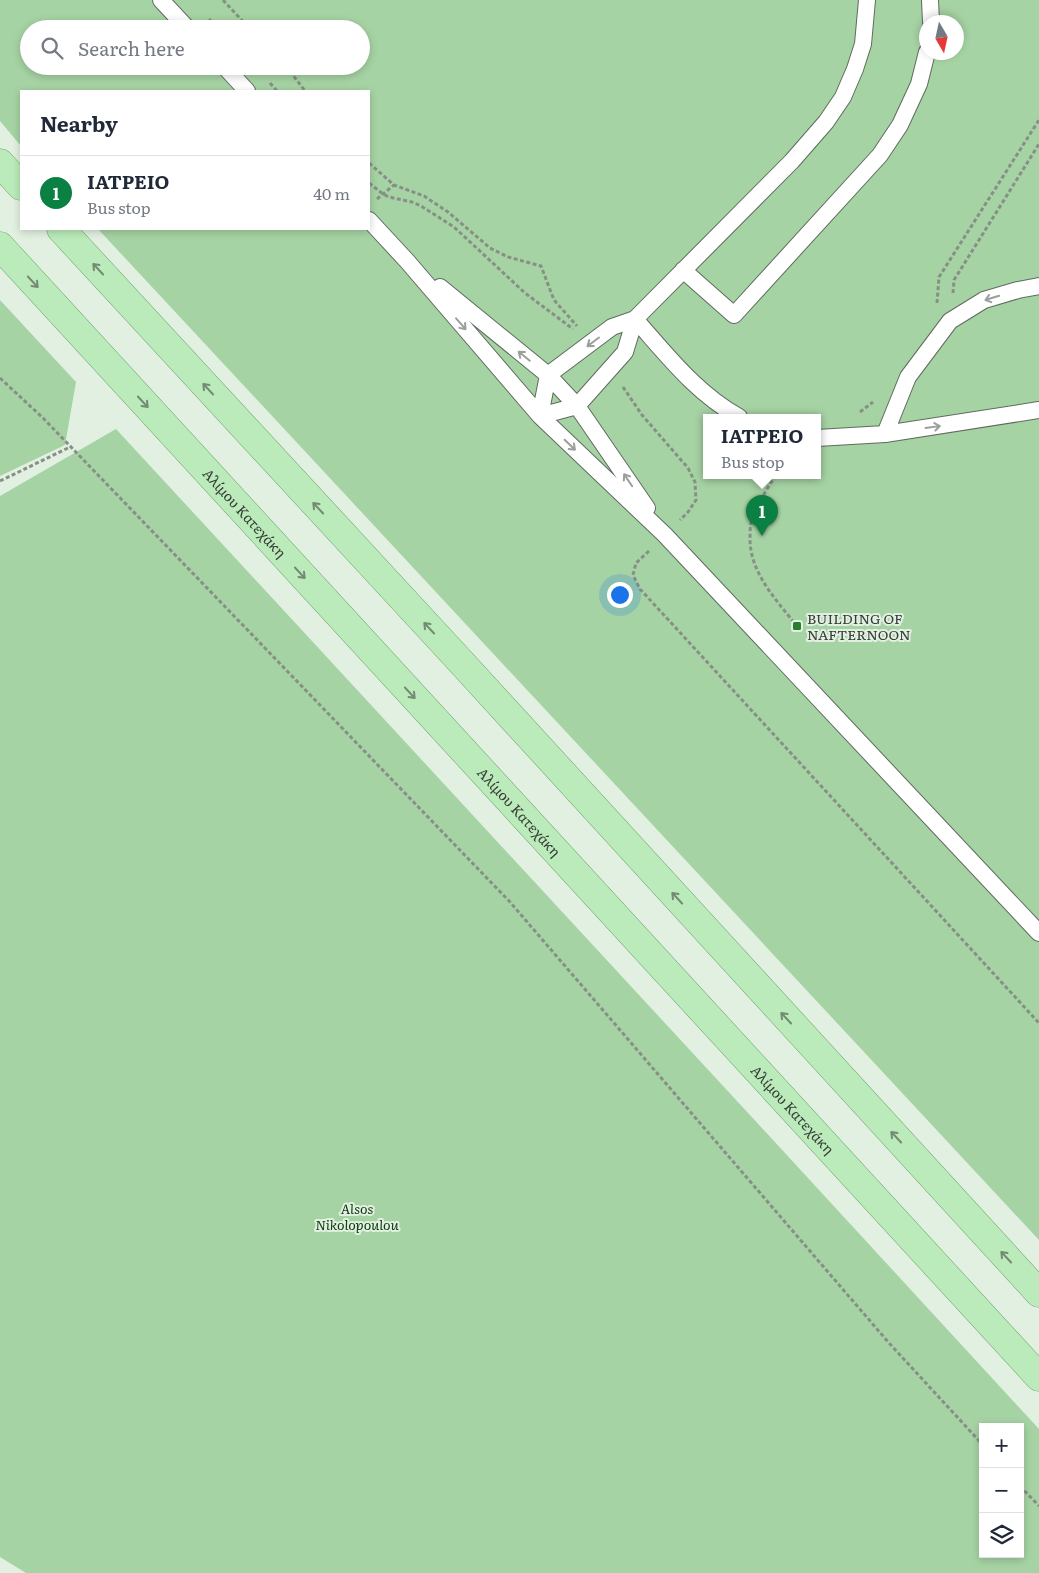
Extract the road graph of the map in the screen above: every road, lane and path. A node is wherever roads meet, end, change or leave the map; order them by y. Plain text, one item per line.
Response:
1 (161, 0) edge
2 (223, 0) edge
3 (867, 0) edge
4 (930, 0) edge
5 (931, 15) edge
6 (180, 20) edge
7 (242, 20) edge
8 (925, 60) edge
9 (232, 75) edge
10 (293, 75) edge
11 (246, 90) edge
12 (304, 90) edge
13 (1039, 120) edge
14 (1039, 144) edge
15 (0, 163) edge
16 (370, 164) edge
17 (370, 183) edge
18 (20, 185) edge
19 (394, 185) junction
20 (383, 194) junction
21 (376, 200) dead end
22 (370, 221) edge
23 (62, 230) edge
24 (0, 246) edge
25 (407, 261) junction
26 (683, 270) junction
27 (1039, 286) edge
28 (936, 311) dead end
29 (635, 319) junction
30 (950, 321) junction
31 (592, 343) junction
32 (610, 368) junction
33 (548, 375) junction
34 (0, 378) edge
35 (878, 398) dead end
36 (577, 406) junction
37 (1039, 410) edge
38 (733, 414) edge
39 (856, 415) dead end
40 (540, 416) junction
41 (885, 434) junction
42 (821, 438) edge
43 (70, 447) junction
44 (774, 479) edge
45 (0, 481) edge
46 (665, 535) junction
47 (797, 626) dead end
48 (1039, 933) edge
49 (1039, 1023) edge
50 (1039, 1293) edge
51 (1039, 1377) edge
52 (979, 1441) edge
53 (1024, 1490) edge
54 (1039, 1506) edge

1 - 6 lane
2 - 7 path
3 - 26 lane
4 - 5 lane
8 - 26 lane
9 - 11 lane
10 - 12 path
13 - 28 path
14 - 30 path
15 - 18 main road
16 - 19 path
17 - 20 path
19 - 20 path
19 - 31 path
20 - 21 path
20 - 31 path
22 - 25 lane
50 -> 23 main road
24 -> 51 main road, Αλίμου Κατεχάκη
33 -> 25 lane
25 -> 40 lane
26 - 29 lane
27 -> 30 lane
29 -> 31 lane
29 - 32 lane
29 - 38 lane
30 - 41 lane
31 - 33 lane
32 - 36 lane
32 - 46 path
33 - 36 lane
33 - 40 lane
34 - 43 path
35 - 39 path
36 - 40 lane
46 -> 36 lane
41 -> 37 lane
40 -> 46 lane
41 - 42 lane
43 - 45 path
43 - 52 path
44 - 47 path
46 - 48 lane
46 - 49 path
53 - 54 path

